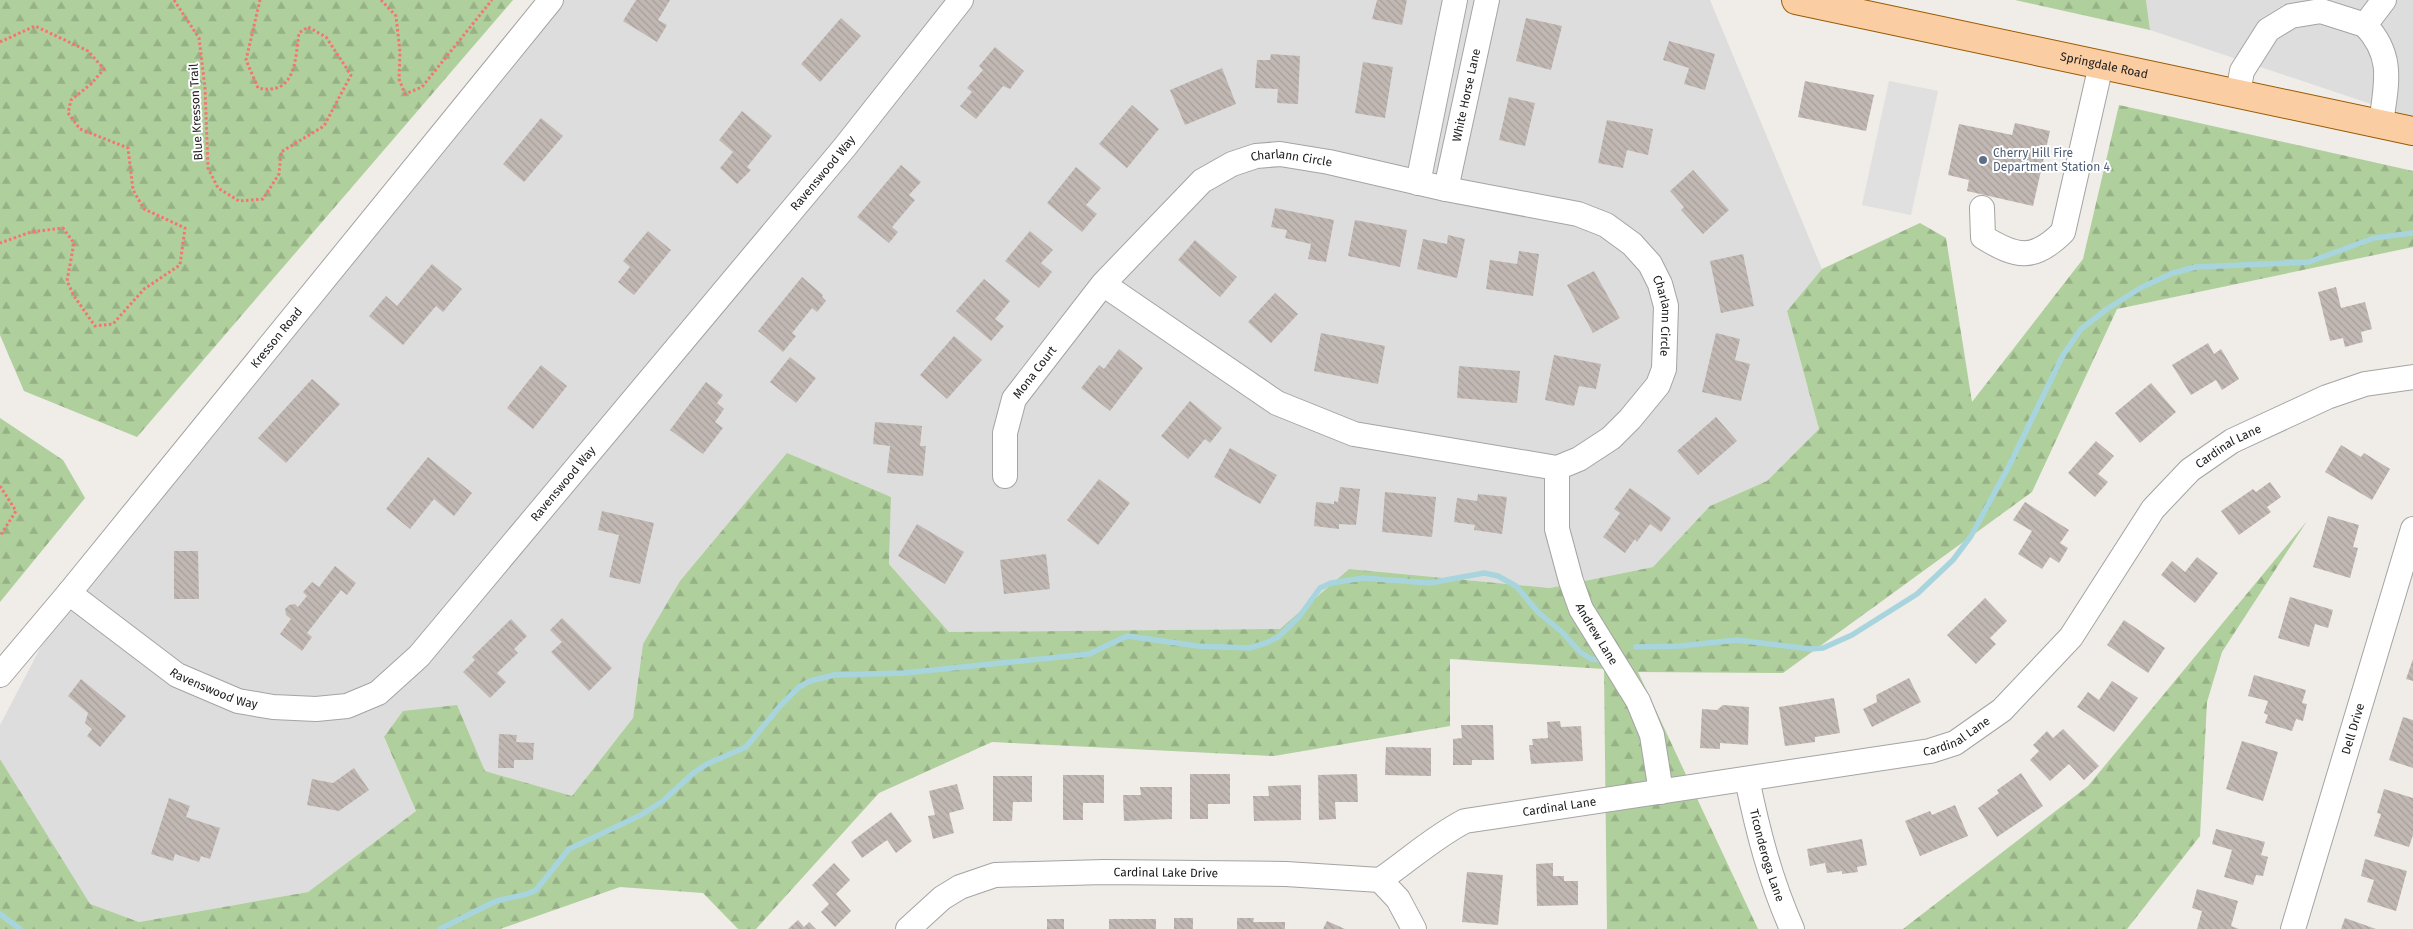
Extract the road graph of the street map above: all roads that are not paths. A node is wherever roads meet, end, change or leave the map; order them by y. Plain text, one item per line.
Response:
1 (551, 0) edge
2 (960, 0) edge
3 (1455, 0) edge
4 (1487, 0) edge
5 (1796, 0) edge
6 (2384, 0) edge
7 (2365, 25) junction
8 (2101, 65) junction
9 (2238, 94) junction
10 (2381, 124) junction
11 (2413, 130) edge
12 (1418, 183) junction
13 (1446, 189) junction
14 (1982, 208) dead end
15 (1103, 284) junction
16 (2413, 376) edge
17 (1557, 468) junction
18 (1006, 476) dead end
19 (2413, 529) edge
20 (69, 593) junction
21 (0, 675) edge
22 (1747, 779) junction
23 (1661, 792) junction
24 (1380, 880) junction
25 (908, 929) edge
26 (1414, 929) edge
27 (1792, 929) edge
28 (2293, 929) edge

1 - 20 street, Kresson Road
2 - 20 street, Ravenswood Way
3 - 12 street
4 - 13 street, White Horse Lane
5 - 8 main road, Springdale Road
6 - 7 street
7 - 9 street
7 - 10 street
8 - 9 main road, Springdale Road
8 - 14 street
9 - 10 main road, Springdale Road
10 - 11 main road, Springdale Road
12 - 13 street, Charlann Circle
12 - 15 street, Charlann Circle
13 - 17 street, Charlann Circle
15 - 17 street
15 - 18 street, Mona Court
16 - 22 street, Cardinal Lane
17 - 23 street, Andrew Lane
19 - 28 street, Dell Drive
20 - 21 street, Kresson Road
22 - 23 street, Cardinal Lane
22 - 27 street, Ticonderoga Lane
23 - 24 street, Cardinal Lane
24 - 25 street, Cardinal Lake Drive
24 - 26 street

